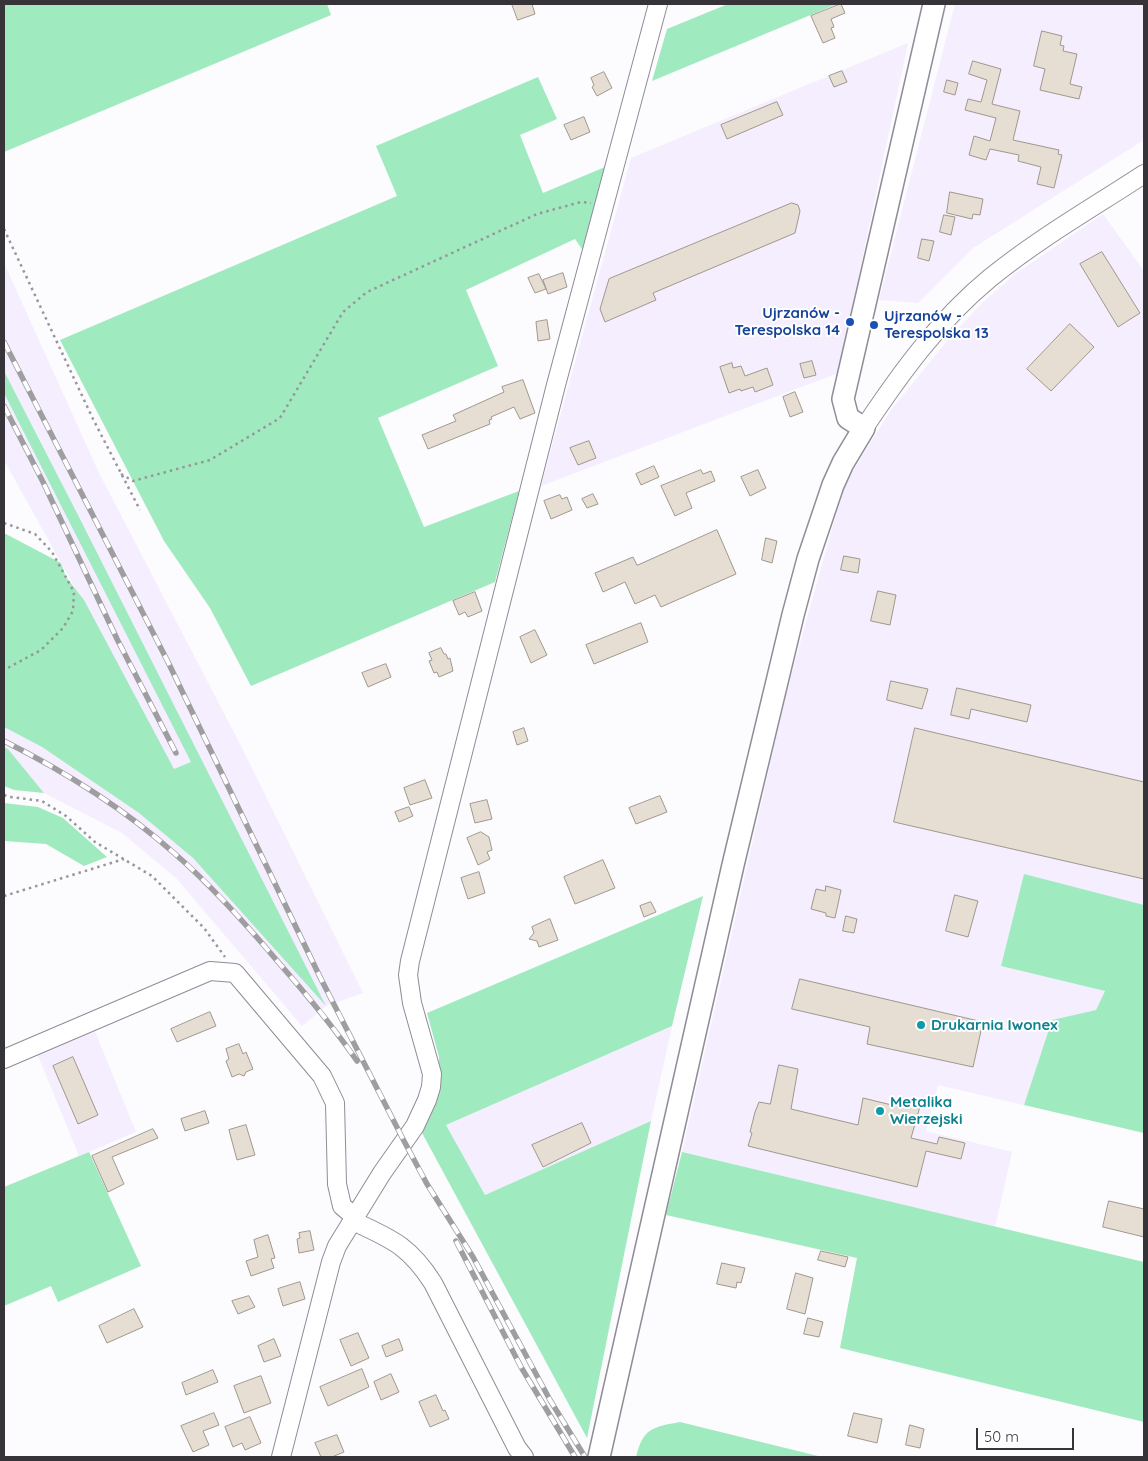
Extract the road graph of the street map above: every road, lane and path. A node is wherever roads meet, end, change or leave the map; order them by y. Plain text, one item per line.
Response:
1 (658, 4) edge
2 (934, 4) edge
3 (1144, 174) edge
4 (604, 206) junction
5 (4, 229) edge
6 (864, 428) junction
7 (121, 474) junction
8 (140, 510) dead end
9 (4, 523) edge
10 (4, 670) edge
11 (4, 795) edge
12 (124, 859) junction
13 (4, 896) edge
14 (235, 973) junction
15 (4, 1059) edge
16 (354, 1219) junction
17 (281, 1457) edge
18 (524, 1457) edge
19 (598, 1457) edge

1 - 4 street
2 - 6 main road
3 - 6 street
4 - 7 path
4 - 16 street
5 - 7 path
6 - 19 main road
7 - 8 path
9 - 10 path
11 - 12 path
12 - 13 path
12 - 14 path
14 - 15 street
14 - 16 street
16 - 17 street
16 - 18 street

